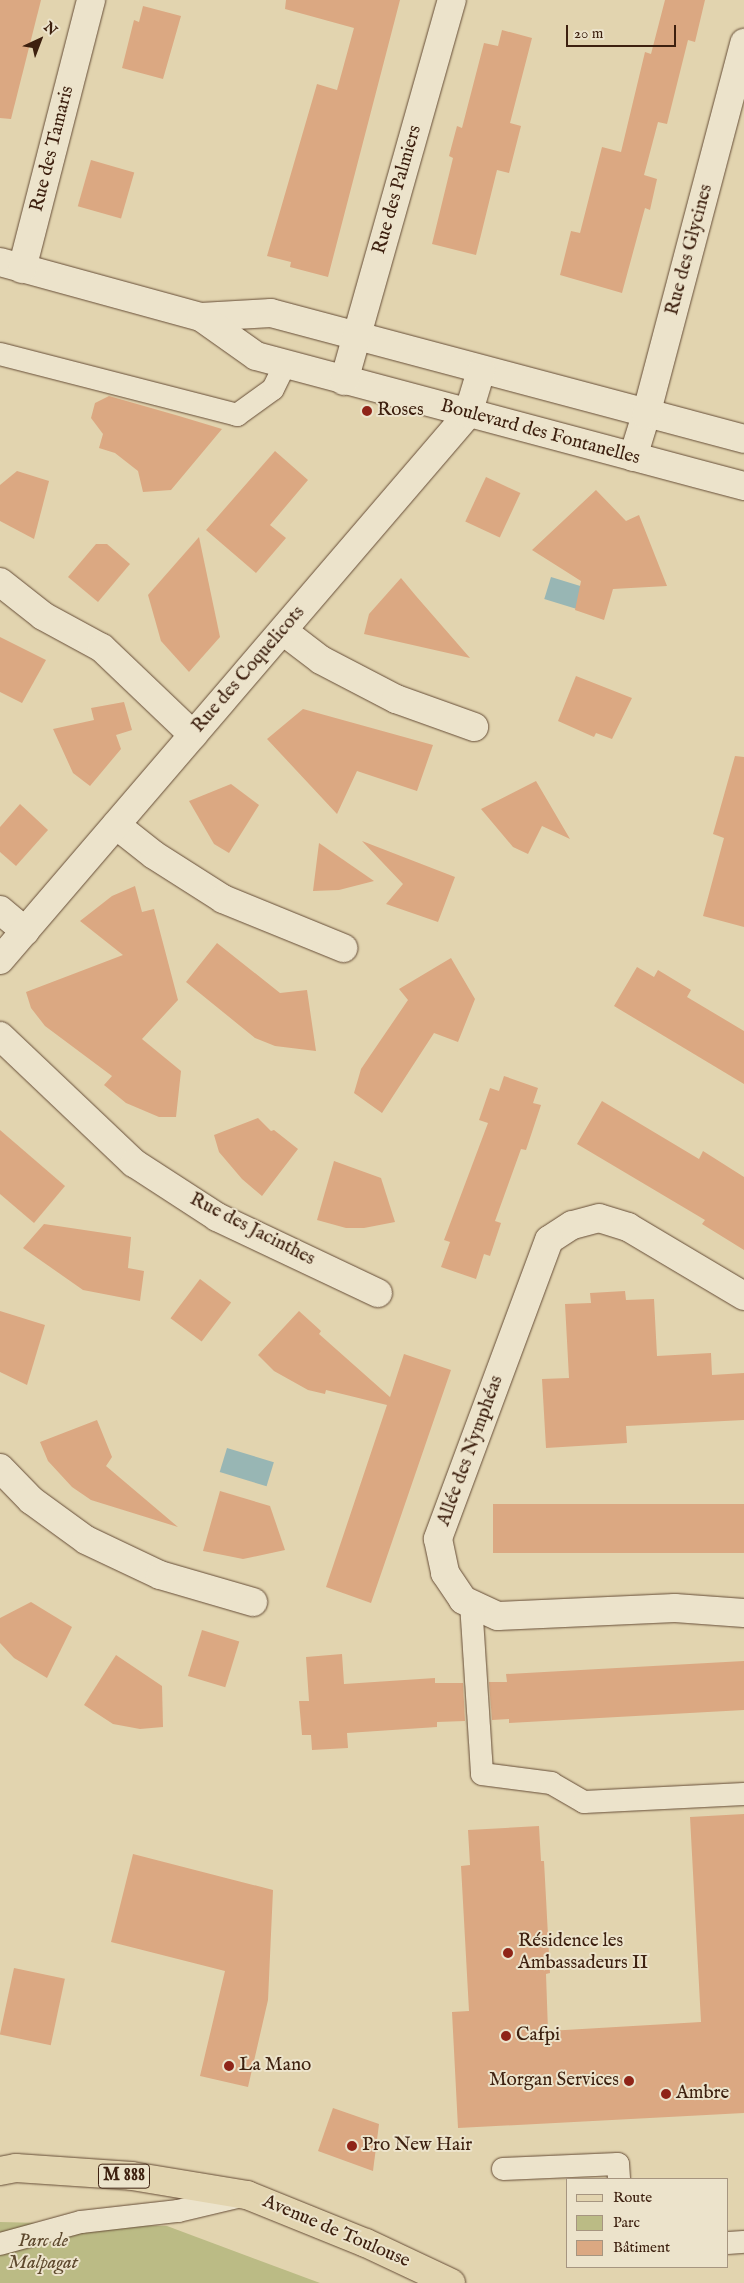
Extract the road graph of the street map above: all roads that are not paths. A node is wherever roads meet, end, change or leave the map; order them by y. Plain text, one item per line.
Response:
1 (91, 0) edge
2 (452, 0) edge
3 (744, 43) edge
4 (11, 265) edge
5 (201, 317) junction
6 (357, 337) junction
7 (0, 354) edge
8 (285, 364) junction
9 (481, 371) junction
10 (344, 381) junction
11 (468, 414) junction
12 (646, 416) junction
13 (744, 439) edge
14 (633, 457) junction
15 (744, 486) edge
16 (0, 582) edge
17 (283, 631) junction
18 (474, 726) dead end
19 (193, 735) junction
20 (116, 825) junction
21 (0, 910) edge
22 (25, 931) junction
23 (343, 948) dead end
24 (0, 960) edge
25 (0, 1036) edge
26 (378, 1293) dead end
27 (744, 1296) edge
28 (0, 1468) edge
29 (253, 1602) dead end
30 (471, 1603) junction
31 (744, 1613) edge
32 (744, 1794) edge
33 (503, 2169) dead end
34 (0, 2170) edge
35 (619, 2178) edge
36 (247, 2195) junction
37 (744, 2242) edge
38 (729, 2243) edge
39 (0, 2244) edge
40 (451, 2283) edge

1 - 4 street, Rue des Tamaris
2 - 6 street, Rue des Palmiers
3 - 12 street, Rue des Glycines
4 - 5 street, Boulevard des Fontanelles
5 - 6 street, Boulevard des Fontanelles
5 - 8 street, Boulevard des Fontanelles
6 - 9 street, Boulevard des Fontanelles
6 - 10 street, Rue des Palmiers
7 - 8 lane
8 - 10 street, Boulevard des Fontanelles
9 - 11 street, Rue des Coquelicots
9 - 12 street, Boulevard des Fontanelles
10 - 11 street, Boulevard des Fontanelles
11 - 14 street, Boulevard des Fontanelles
11 - 17 street, Rue des Coquelicots
12 - 13 street, Boulevard des Fontanelles
12 - 14 street, Rue des Glycines
14 - 15 street, Boulevard des Fontanelles
16 - 19 street
17 - 18 street
17 - 19 street, Rue des Coquelicots
19 - 20 street, Rue des Coquelicots
20 - 22 street, Rue des Coquelicots
20 - 23 street
21 - 22 street
22 - 24 street, Rue des Coquelicots
25 - 26 street, Rue des Jacinthes
27 - 30 street, Allée des Nymphéas
28 - 29 street
30 - 31 street, Allée des Nymphéas
30 - 32 lane
33 - 35 lane
34 - 36 main road, Avenue de Toulouse / M 888
36 - 39 lane, Avenue de Toulouse
36 - 40 main road, Avenue de Toulouse / M 888
37 - 38 lane

